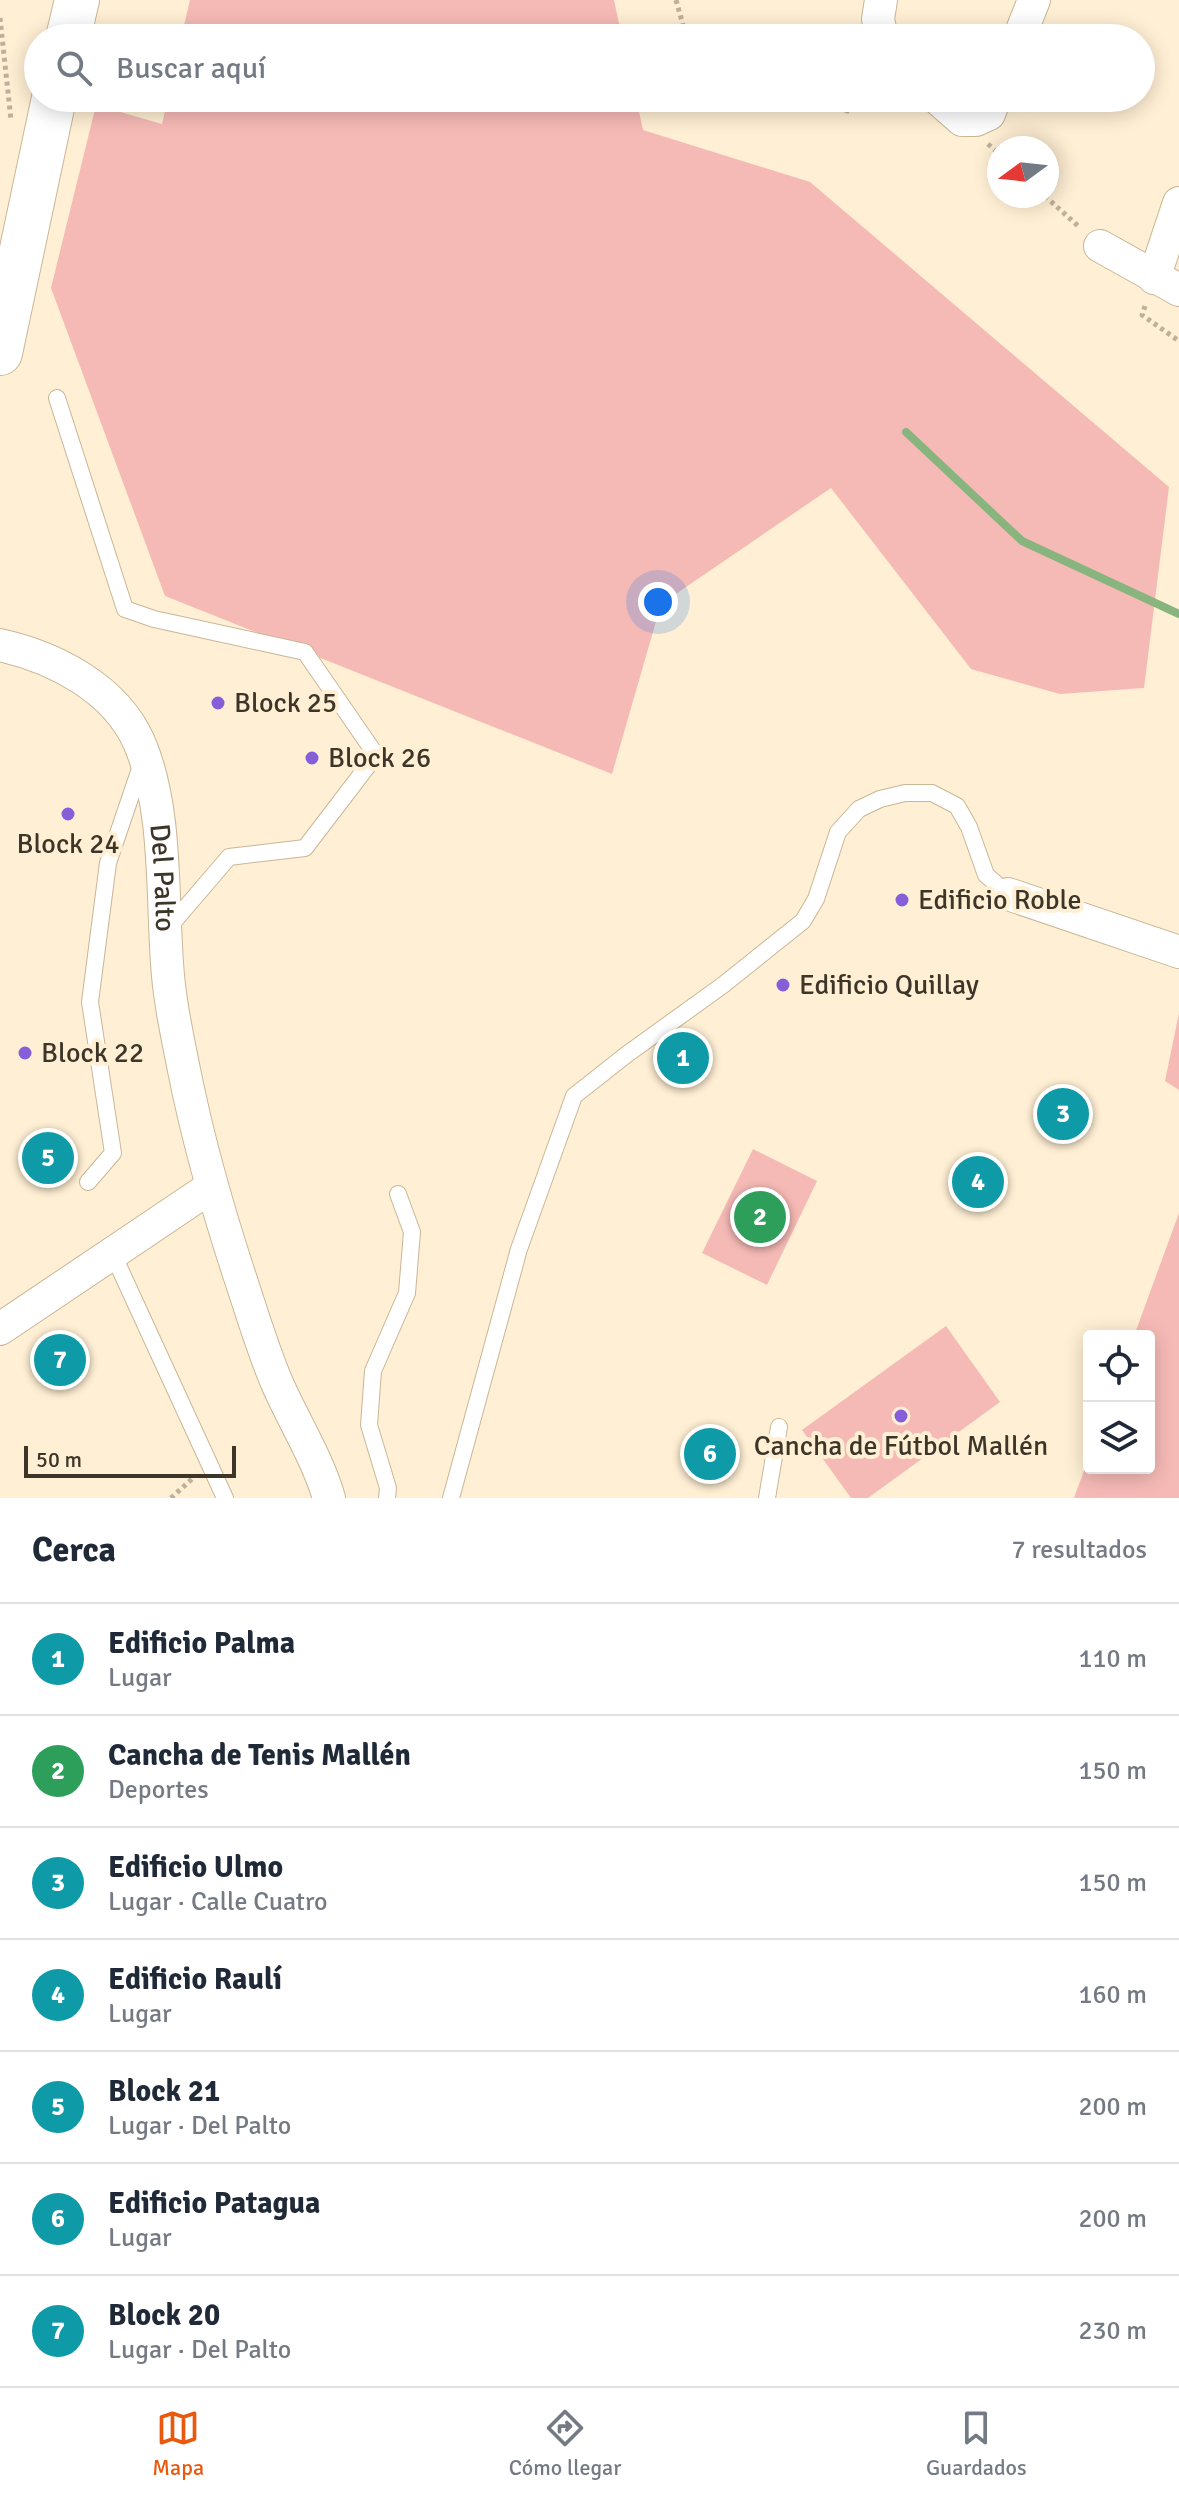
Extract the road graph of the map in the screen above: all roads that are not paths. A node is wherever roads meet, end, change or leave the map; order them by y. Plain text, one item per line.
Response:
1 (77, 0) edge
2 (881, 0) edge
3 (1034, 0) edge
4 (71, 24) edge
5 (879, 24) edge
6 (1025, 24) edge
7 (51, 112) edge
8 (953, 112) edge
9 (985, 112) edge
10 (1179, 203) edge
11 (1100, 246) road end
12 (1166, 284) edge
13 (0, 353) edge
14 (57, 398) dead end
15 (0, 645) edge
16 (144, 758) junction
17 (1008, 894) joint
18 (165, 931) junction
19 (1179, 952) edge
20 (88, 1182) dead end
21 (211, 1187) junction
22 (398, 1194) dead end
23 (112, 1252) junction
24 (0, 1329) edge
25 (779, 1427) dead end
26 (225, 1498) edge
27 (329, 1498) edge
28 (387, 1498) edge
29 (451, 1498) edge
30 (767, 1498) edge

1 - 4 street
2 - 5 street
3 - 6 street
7 - 13 street
8 - 9 street
10 - 12 street
11 - 12 street
14 - 18 lane
15 - 16 street, Del Palto
16 - 18 street, Del Palto
16 - 20 lane
17 - 19 street
17 - 29 lane
18 - 21 street, Del Palto
21 - 23 street
21 - 27 street, Del Palto
22 - 28 lane
23 - 24 street
23 - 26 lane
25 - 30 lane

